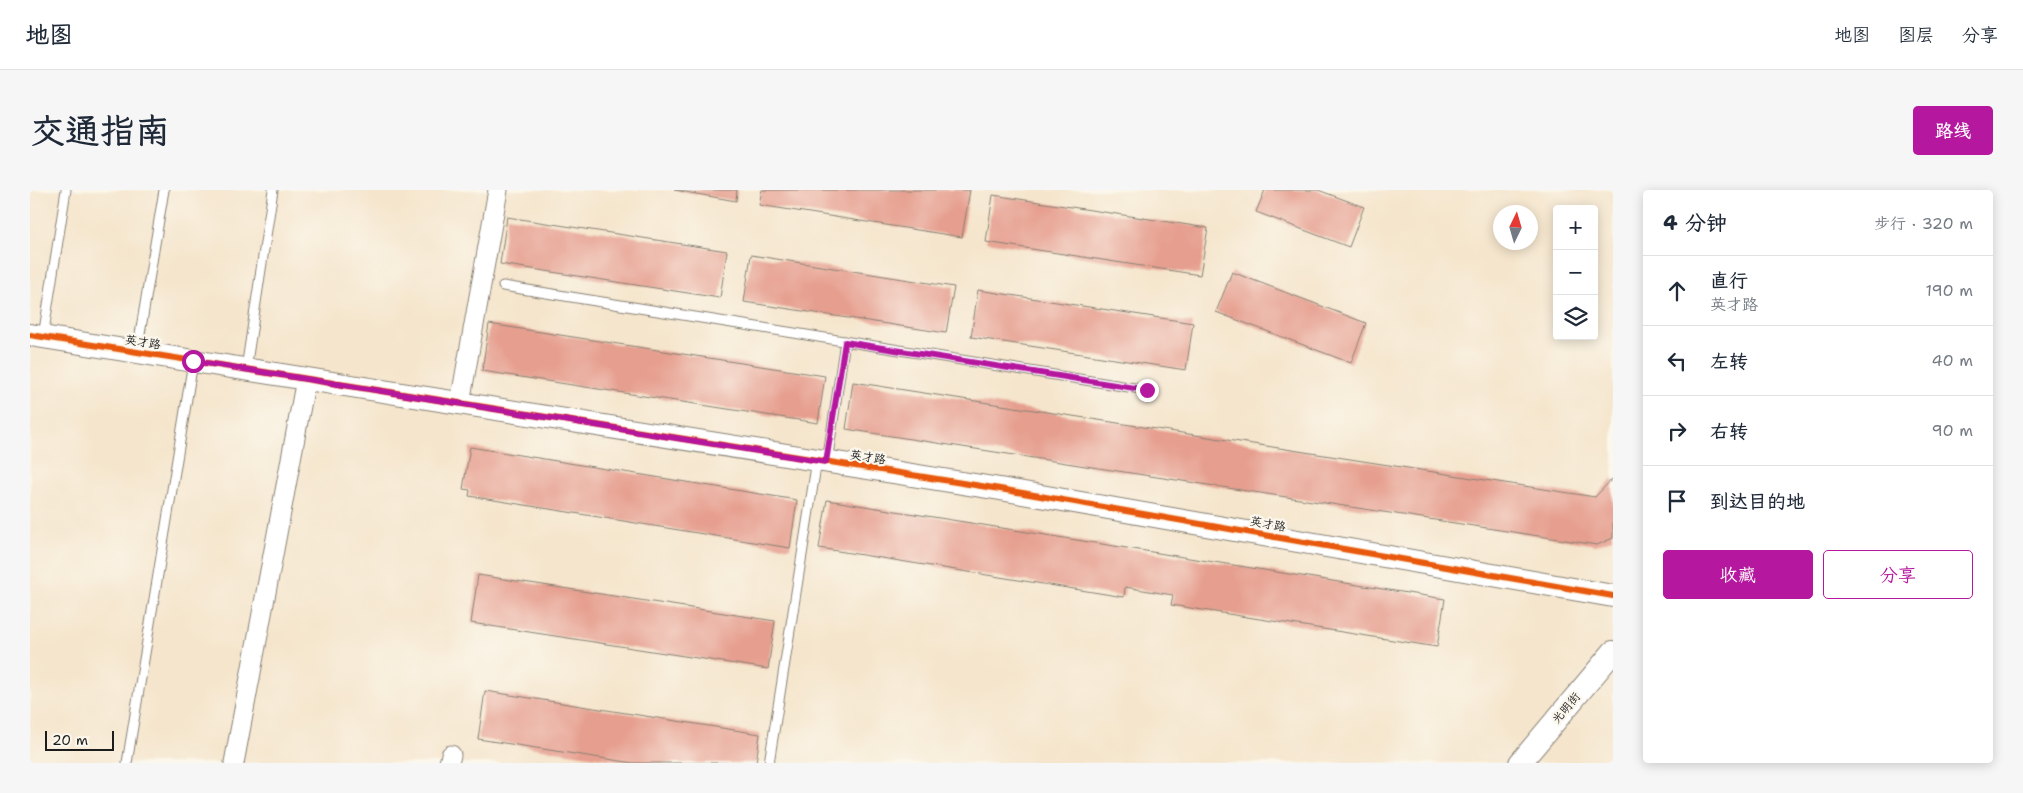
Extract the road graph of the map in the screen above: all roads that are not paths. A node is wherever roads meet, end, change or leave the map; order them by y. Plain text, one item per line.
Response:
1 (66, 190) edge
2 (164, 190) edge
3 (273, 190) edge
4 (498, 190) edge
5 (503, 286) dead end
6 (36, 336) edge
7 (845, 342) junction
8 (137, 352) junction
9 (193, 361) junction
10 (246, 369) junction
11 (306, 379) junction
12 (1147, 390) dead end
13 (460, 404) junction
14 (822, 461) junction
15 (1613, 596) edge
16 (1613, 652) edge
17 (127, 763) edge
18 (234, 763) edge
19 (769, 763) edge
20 (1520, 763) edge

1 - 6 lane
2 - 8 lane
3 - 10 lane
4 - 13 street
5 - 7 lane
6 - 8 street, 英才路
7 - 12 lane
7 - 14 lane
8 - 9 street, 英才路
9 - 10 street, 英才路
9 - 17 lane
10 - 11 street, 英才路
11 - 13 street, 英才路
11 - 18 street
13 - 14 street, 英才路
14 - 15 street, 英才路
14 - 19 lane
16 - 20 street, 光明街

